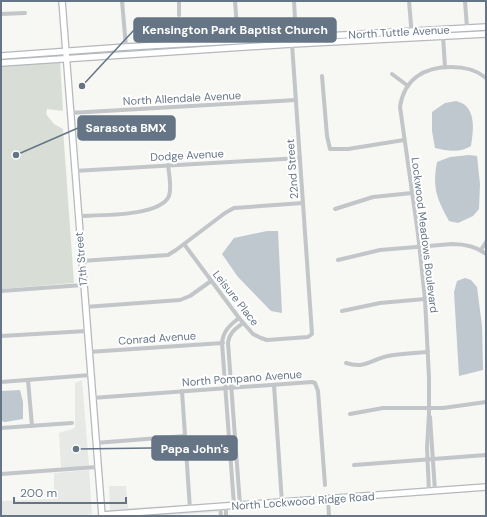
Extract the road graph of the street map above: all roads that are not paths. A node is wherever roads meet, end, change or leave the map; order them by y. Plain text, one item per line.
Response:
1 (62, 1) edge
2 (122, 1) edge
3 (179, 1) edge
4 (235, 1) edge
5 (294, 1) edge
6 (409, 1) edge
7 (465, 1) edge
8 (26, 13) dead end
9 (1, 14) edge
10 (179, 15) dead end
11 (486, 27) edge
12 (467, 28) junction
13 (411, 34) junction
14 (486, 34) edge
15 (443, 36) junction
16 (296, 37) junction
17 (238, 41) junction
18 (292, 44) junction
19 (126, 47) junction
20 (66, 52) junction
21 (1, 56) edge
22 (66, 58) junction
23 (1, 62) edge
24 (445, 67) junction
25 (392, 74) dead end
26 (322, 76) dead end
27 (486, 78) edge
28 (408, 86) junction
29 (296, 100) junction
30 (70, 113) junction
31 (404, 140) junction
32 (300, 158) junction
33 (168, 165) junction
34 (74, 171) junction
35 (412, 193) junction
36 (303, 203) junction
37 (335, 209) dead end
38 (78, 216) junction
39 (486, 242) edge
40 (184, 244) junction
41 (420, 246) junction
42 (481, 250) junction
43 (486, 254) edge
44 (338, 260) dead end
45 (81, 261) junction
46 (211, 281) junction
47 (83, 285) junction
48 (1, 290) edge
49 (425, 299) junction
50 (85, 307) junction
51 (342, 311) dead end
52 (239, 318) junction
53 (243, 323) junction
54 (87, 331) junction
55 (1, 336) edge
56 (311, 336) joint
57 (222, 343) junction
58 (228, 343) junction
59 (88, 352) junction
60 (428, 352) junction
61 (346, 362) dead end
62 (90, 376) junction
63 (28, 380) junction
64 (1, 382) edge
65 (274, 385) junction
66 (225, 388) junction
67 (231, 388) junction
68 (182, 391) junction
69 (92, 398) junction
70 (486, 402) edge
71 (429, 411) junction
72 (350, 414) dead end
73 (72, 423) dead end
74 (32, 426) junction
75 (1, 428) edge
76 (185, 436) junction
77 (96, 443) junction
78 (486, 455) edge
79 (427, 459) junction
80 (433, 459) junction
81 (354, 464) dead end
82 (97, 467) junction
83 (1, 474) edge
84 (325, 485) dead end
85 (486, 487) edge
86 (432, 491) junction
87 (328, 499) junction
88 (282, 503) junction
89 (237, 505) junction
90 (223, 506) junction
91 (190, 509) junction
92 (100, 516) edge
93 (221, 516) edge
94 (226, 516) edge
95 (329, 516) edge

1 - 20 main road, 17th Street
2 - 19 street
3 - 10 street
4 - 17 street
5 - 16 street
6 - 13 street
7 - 12 street
8 - 9 street
11 - 12 main road, North Tuttle Avenue
12 - 13 main road, North Tuttle Avenue
13 - 15 main road, North Tuttle Avenue
13 - 16 main road, North Tuttle Avenue
13 - 18 main road, North Tuttle Avenue
14 - 15 main road, North Tuttle Avenue
15 - 24 street
16 - 17 main road, North Tuttle Avenue
16 - 18 street
17 - 19 main road, North Tuttle Avenue
18 - 22 main road, North Tuttle Avenue
18 - 29 street, 22nd Street
19 - 20 main road, North Tuttle Avenue
20 - 21 main road, North Tuttle Avenue
20 - 22 main road, 17th Street
22 - 23 main road, North Tuttle Avenue
22 - 30 main road, 17th Street
24 - 27 street
24 - 28 street
25 - 28 street
26 - 31 street
28 - 31 street, Lockwood Meadows Boulevard
29 - 30 street, North Allendale Avenue
29 - 32 street, 22nd Street
30 - 34 main road, 17th Street
31 - 35 street, Lockwood Meadows Boulevard
32 - 33 street, Dodge Avenue
32 - 36 street, 22nd Street
33 - 34 street, Dodge Avenue
33 - 38 street
34 - 38 main road, 17th Street
35 - 37 street
35 - 41 street, Lockwood Meadows Boulevard
36 - 40 street
36 - 56 street, 22nd Street
38 - 45 main road, 17th Street
39 - 42 street
40 - 45 street
40 - 46 street, Leisure Place
41 - 42 street
41 - 44 street
41 - 49 street, Lockwood Meadows Boulevard
42 - 43 street
45 - 47 main road, 17th Street
46 - 50 street
46 - 52 street, Leisure Place
47 - 48 street
47 - 50 main road, 17th Street
49 - 51 street
49 - 60 street, Lockwood Meadows Boulevard
50 - 54 main road, 17th Street
52 - 53 street, Leisure Place
52 - 57 street
53 - 56 street, Leisure Place
53 - 58 street
54 - 55 street
54 - 59 main road, 17th Street
57 - 58 street, Conrad Avenue
57 - 59 street, Conrad Avenue
57 - 66 street
58 - 67 street
59 - 62 main road, 17th Street
60 - 61 street
60 - 71 street, Lockwood Meadows Boulevard
62 - 63 street
62 - 69 main road, 17th Street
63 - 64 street
63 - 74 street
65 - 67 street, North Pompano Avenue
65 - 84 street, North Pompano Avenue
65 - 88 street
66 - 67 street, North Pompano Avenue
66 - 68 street, North Pompano Avenue
66 - 89 street
67 - 89 street
68 - 69 street, North Pompano Avenue
68 - 76 street
69 - 77 main road, 17th Street
70 - 71 street
71 - 72 street
71 - 79 street, Lockwood Meadows Boulevard
71 - 80 street, Lockwood Meadows Boulevard
73 - 74 street
74 - 75 street
76 - 77 street
76 - 91 street
77 - 82 main road, 17th Street
78 - 80 street
79 - 80 street
79 - 81 street
79 - 86 street, Lockwood Meadows Boulevard
80 - 86 street, Lockwood Meadows Boulevard
82 - 83 street
82 - 92 main road, 17th Street
85 - 86 main road, North Lockwood Ridge Road
86 - 87 main road, North Lockwood Ridge Road
87 - 88 main road, North Lockwood Ridge Road
87 - 95 street
88 - 89 main road, North Lockwood Ridge Road
89 - 90 main road, North Lockwood Ridge Road
90 - 91 main road, North Lockwood Ridge Road
90 - 93 street
90 - 94 street
91 - 92 main road, North Lockwood Ridge Road

